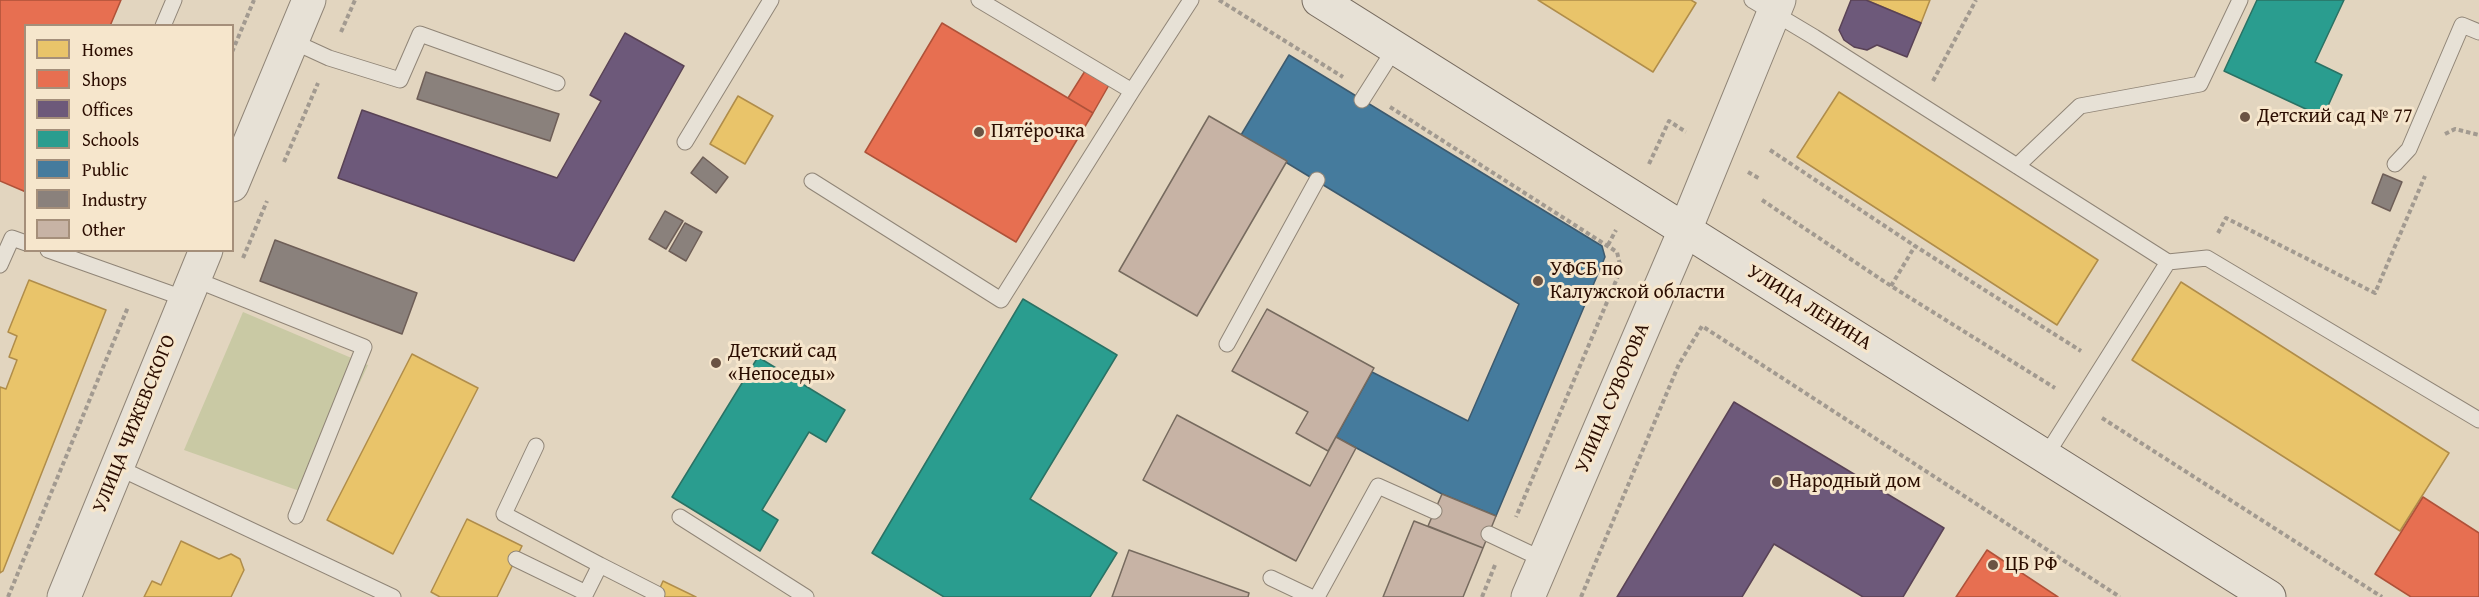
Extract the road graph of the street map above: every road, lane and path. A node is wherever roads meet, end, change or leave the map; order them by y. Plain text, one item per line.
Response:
1 (174, 0) edge
2 (254, 0) edge
3 (355, 0) edge
4 (771, 0) edge
5 (979, 0) edge
6 (1191, 0) edge
7 (1219, 0) edge
8 (1319, 0) edge
9 (1976, 0) edge
10 (2240, 0) edge
11 (302, 2) edge
12 (1768, 4) edge
13 (164, 24) edge
14 (2479, 32) edge
15 (292, 41) junction
16 (234, 47) edge
17 (1395, 48) junction
18 (329, 58) junction
19 (557, 83) dead end
20 (1132, 91) junction
21 (1364, 96) junction
22 (1920, 105) junction
23 (1669, 121) dead end
24 (2444, 135) dead end
25 (2479, 135) edge
26 (685, 141) dead end
27 (2409, 149) junction
28 (1770, 150) dead end
29 (2394, 164) dead end
30 (283, 165) dead end
31 (2017, 166) junction
32 (234, 180) edge
33 (1317, 180) dead end
34 (812, 181) dead end
35 (269, 197) dead end
36 (1632, 199) junction
37 (1685, 230) junction
38 (12, 239) edge
39 (1915, 246) junction
40 (54, 252) edge
41 (2207, 258) junction
42 (2168, 262) junction
43 (0, 265) edge
44 (195, 276) edge
45 (138, 282) junction
46 (1892, 286) dead end
47 (228, 293) junction
48 (1227, 344) dead end
49 (2102, 364) junction
50 (2479, 420) edge
51 (536, 446) dead end
52 (2045, 457) junction
53 (117, 467) junction
54 (1434, 511) dead end
55 (296, 516) dead end
56 (680, 517) dead end
57 (1488, 534) dead end
58 (1505, 542) junction
59 (516, 560) dead end
60 (1544, 560) junction
61 (600, 565) junction
62 (1271, 578) dead end
63 (657, 594) dead end
64 (585, 595) edge
65 (8, 597) edge
66 (63, 597) edge
67 (393, 597) edge
68 (806, 597) edge
69 (1311, 597) edge
70 (1317, 597) edge
71 (1482, 597) edge
72 (1528, 597) edge
73 (1581, 597) edge
74 (2120, 597) edge
75 (2269, 597) edge

1 - 13 lane
2 - 16 path
3 - 18 path
4 - 26 lane
5 - 20 lane
6 - 20 lane
7 - 21 path
8 - 17 street, УЛИЦА ЛЕНИНА
9 - 22 path
10 - 31 lane
11 - 15 street
12 - 22 lane
12 - 37 street, УЛИЦА СУВОРОВА
14 - 27 lane
15 - 18 lane
15 - 32 street
17 - 21 lane
17 - 36 street, УЛИЦА ЛЕНИНА
18 - 19 lane
18 - 30 path
20 - 34 lane
21 - 58 path
22 - 31 lane
23 - 36 path
24 - 25 path
27 - 29 lane
27 - 41 path
28 - 39 path
31 - 42 lane
33 - 48 lane
35 - 47 path
36 - 37 street, УЛИЦА ЛЕНИНА
37 - 52 street, УЛИЦА ЛЕНИНА
37 - 60 street, УЛИЦА СУВОРОВА
38 - 43 lane
39 - 46 path
39 - 49 path
40 - 45 lane
41 - 42 lane
41 - 50 lane
42 - 49 lane
44 - 45 lane
44 - 47 lane
44 - 53 street, УЛИЦА ЧИЖЕВСКОГО
45 - 65 path
47 - 55 lane
49 - 52 lane
51 - 61 lane
52 - 75 street, УЛИЦА ЛЕНИНА
53 - 66 street, УЛИЦА ЧИЖЕВСКОГО
53 - 67 lane
54 - 70 lane
56 - 68 lane
57 - 58 lane
58 - 60 lane
58 - 71 path
59 - 64 lane
60 - 72 street, УЛИЦА СУВОРОВА
61 - 63 lane
61 - 64 lane
62 - 69 lane
73 - 74 path

